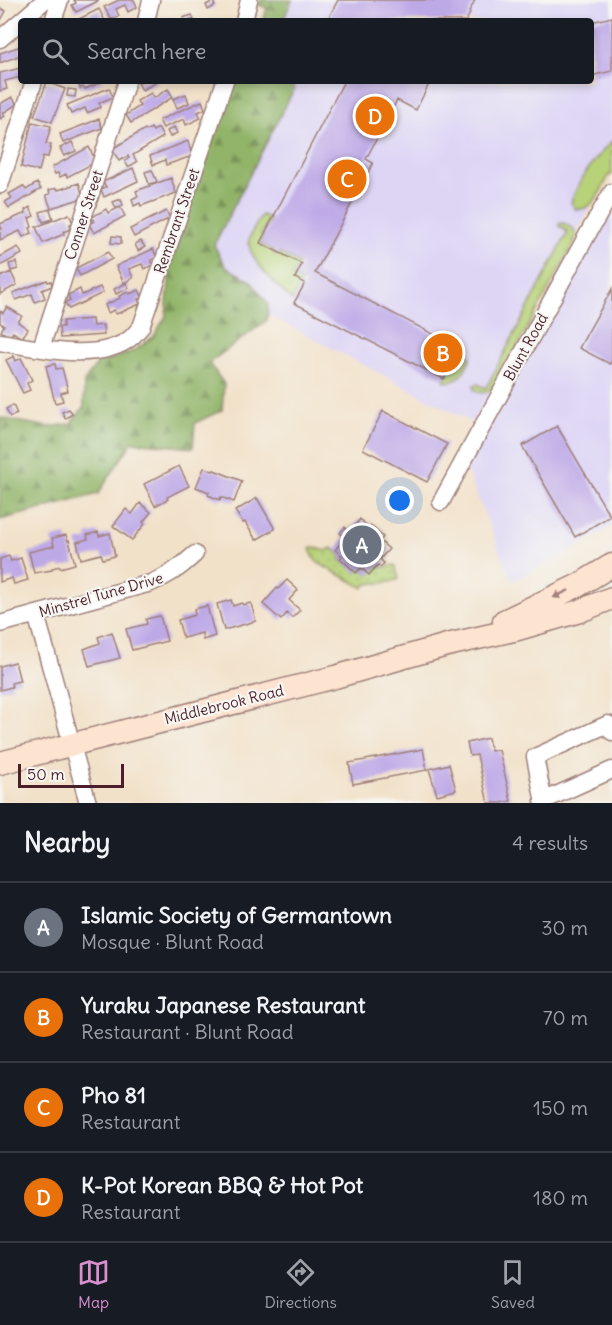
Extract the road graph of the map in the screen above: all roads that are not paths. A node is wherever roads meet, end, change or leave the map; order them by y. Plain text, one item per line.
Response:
1 (45, 0) edge
2 (60, 0) edge
3 (151, 0) edge
4 (249, 0) edge
5 (24, 18) edge
6 (54, 18) edge
7 (147, 18) edge
8 (245, 18) edge
9 (18, 23) edge
10 (0, 39) edge
11 (33, 84) edge
12 (126, 84) edge
13 (224, 84) edge
14 (0, 185) edge
15 (612, 192) edge
16 (0, 342) edge
17 (41, 348) junction
18 (441, 502) dead end
19 (195, 554) dead end
20 (612, 565) edge
21 (612, 598) edge
22 (36, 615) junction
23 (0, 624) edge
24 (447, 645) junction
25 (612, 732) edge
26 (72, 743) junction
27 (0, 763) edge
28 (612, 770) edge
29 (544, 802) edge
30 (88, 803) edge

1 - 5 street
2 - 6 street
3 - 7 street
4 - 8 street
9 - 10 street
11 - 14 street
12 - 17 street, Conner Street
13 - 17 street, Rembrant Street
15 - 18 street, Blunt Road
16 - 17 street
19 - 22 street, Minstrel Tune Drive
20 -> 24 street, Middlebrook Road
21 - 24 street, Middlebrook Road
22 - 23 street, Minstrel Tune Drive
22 - 26 street
24 - 26 street, Middlebrook Road
25 - 29 street
26 - 27 street, Middlebrook Road
26 - 30 street
28 - 29 street

